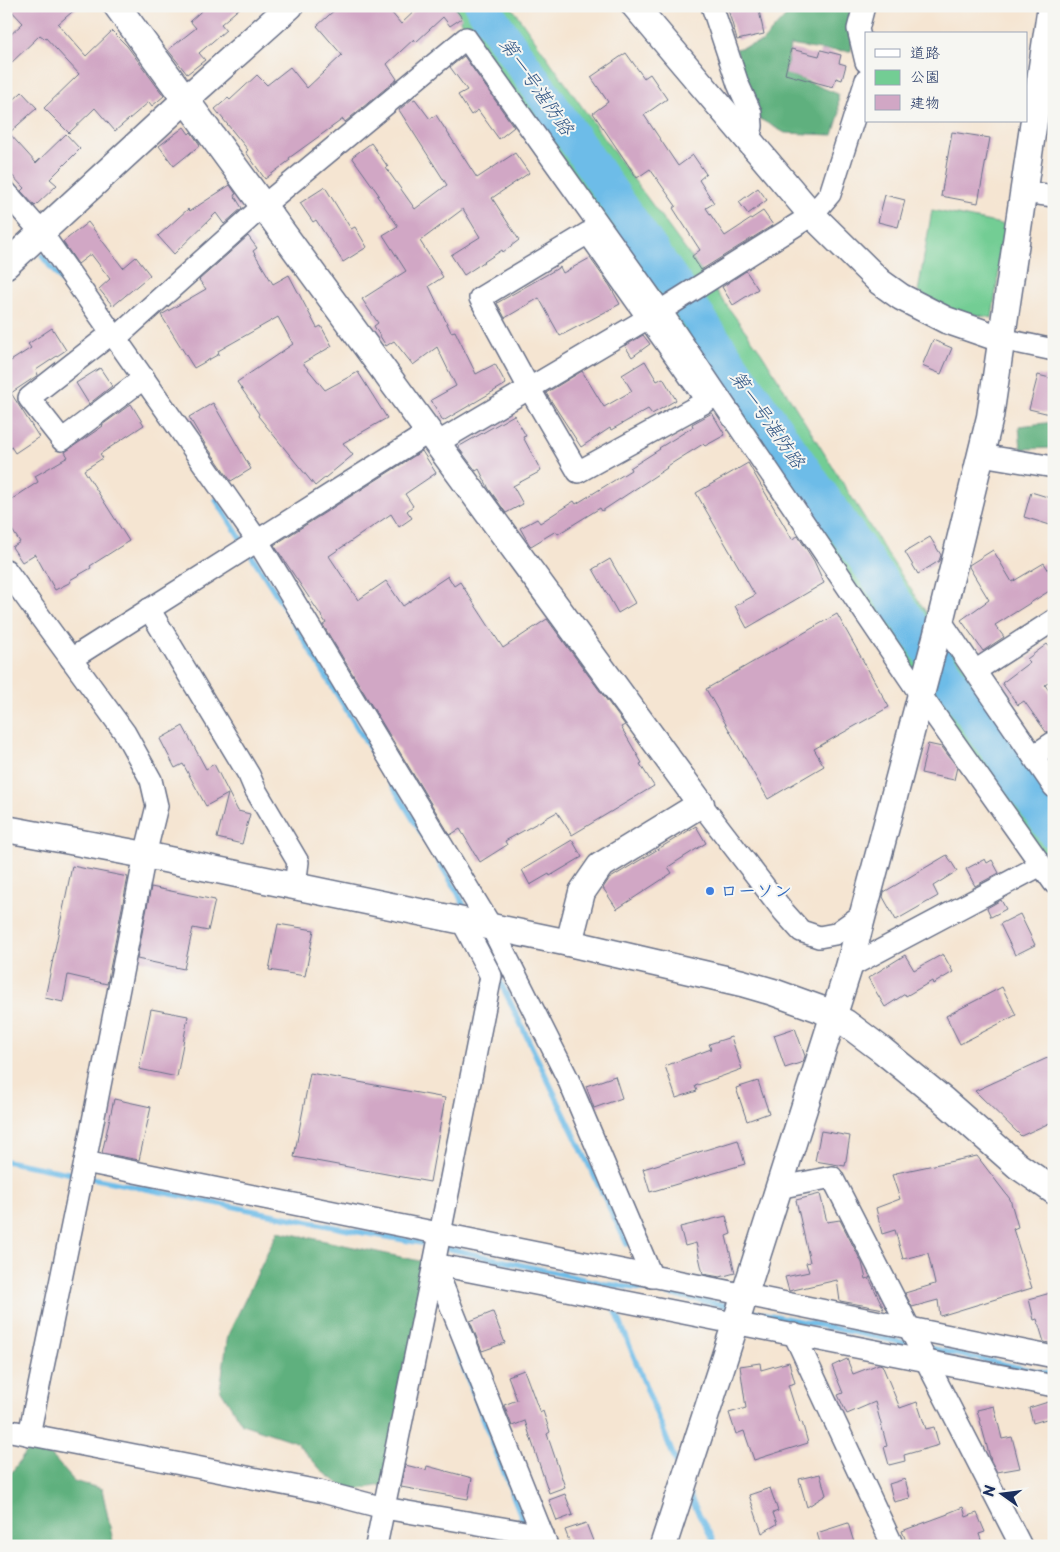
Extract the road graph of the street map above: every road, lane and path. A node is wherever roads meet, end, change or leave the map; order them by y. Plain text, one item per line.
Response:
1 (117, 6) edge
2 (290, 6) edge
3 (635, 6) edge
4 (712, 6) edge
5 (864, 6) edge
6 (1051, 6) edge
7 (865, 58) edge
8 (865, 83) edge
9 (185, 100) junction
10 (749, 140) junction
11 (6, 192) edge
12 (1023, 192) junction
13 (1054, 196) edge
14 (263, 206) junction
15 (812, 215) junction
16 (41, 232) junction
17 (6, 265) edge
18 (658, 312) junction
19 (110, 337) junction
20 (1002, 339) junction
21 (1054, 350) edge
22 (140, 380) junction
23 (529, 388) junction
24 (433, 437) junction
25 (981, 455) junction
26 (1054, 468) edge
27 (256, 540) junction
28 (6, 570) edge
29 (149, 609) junction
30 (1054, 620) edge
31 (939, 625) junction
32 (72, 659) junction
33 (975, 671) junction
34 (921, 689) junction
35 (1054, 742) edge
36 (1033, 756) junction
37 (1054, 787) edge
38 (701, 804) junction
39 (6, 829) edge
40 (145, 855) junction
41 (1041, 865) junction
42 (1054, 883) edge
43 (295, 886) junction
44 (863, 914) junction
45 (462, 921) junction
46 (492, 928) junction
47 (569, 944) junction
48 (849, 967) junction
49 (833, 1015) junction
50 (84, 1170) junction
51 (778, 1188) junction
52 (1054, 1191) edge
53 (440, 1233) junction
54 (434, 1264) junction
55 (652, 1276) junction
56 (745, 1295) junction
57 (736, 1322) junction
58 (909, 1330) junction
59 (794, 1334) junction
60 (1054, 1357) edge
61 (926, 1360) junction
62 (1054, 1386) edge
63 (6, 1430) edge
64 (29, 1435) junction
65 (384, 1508) junction
66 (545, 1541) edge
67 (376, 1546) edge
68 (662, 1546) edge
69 (893, 1546) edge
70 (1021, 1546) edge

1 - 9 street
2 - 9 street
3 - 10 street
4 - 10 street
5 - 7 street
6 - 12 street
8 - 15 street
9 - 14 street
9 - 16 street
10 - 15 street
11 - 16 street
12 - 13 street
12 - 20 street
14 - 18 street
14 - 19 street
14 - 24 street
15 - 18 street
15 - 20 street
16 - 17 street
16 - 19 street
18 - 23 street
18 - 23 street
18 - 23 street
18 - 34 street
19 - 22 street
19 - 22 street
20 - 21 street
20 - 25 street
22 - 27 street
23 - 24 street
24 - 27 street
24 - 38 street
25 - 26 street
25 - 31 street
27 - 29 street
27 - 46 street
28 - 32 street
29 - 32 street
29 - 43 street
30 - 33 street
31 - 33 street
31 - 34 street
32 - 40 street
33 - 36 street
34 - 41 street
34 - 44 street
35 - 36 street
36 - 37 street
38 - 44 street
38 - 47 street
39 - 40 street
40 - 43 street
40 - 50 street
41 - 42 street
41 - 48 street
43 - 45 street
44 - 48 street
45 - 46 street
45 - 53 street
46 - 47 street
46 - 55 street
47 - 49 street
48 - 49 street
49 - 51 street
49 - 52 street
50 - 53 street
50 - 64 street
51 - 56 street
51 - 58 street
53 - 54 street
53 - 55 street
54 - 57 street
54 - 65 street
54 - 66 street
55 - 56 street
56 - 57 street
56 - 58 street
57 - 59 street
57 - 68 street
58 - 60 street
58 - 61 street
59 - 61 street
59 - 69 street
61 - 62 street
61 - 70 street
63 - 64 street
64 - 65 street
65 - 66 street
65 - 67 street

